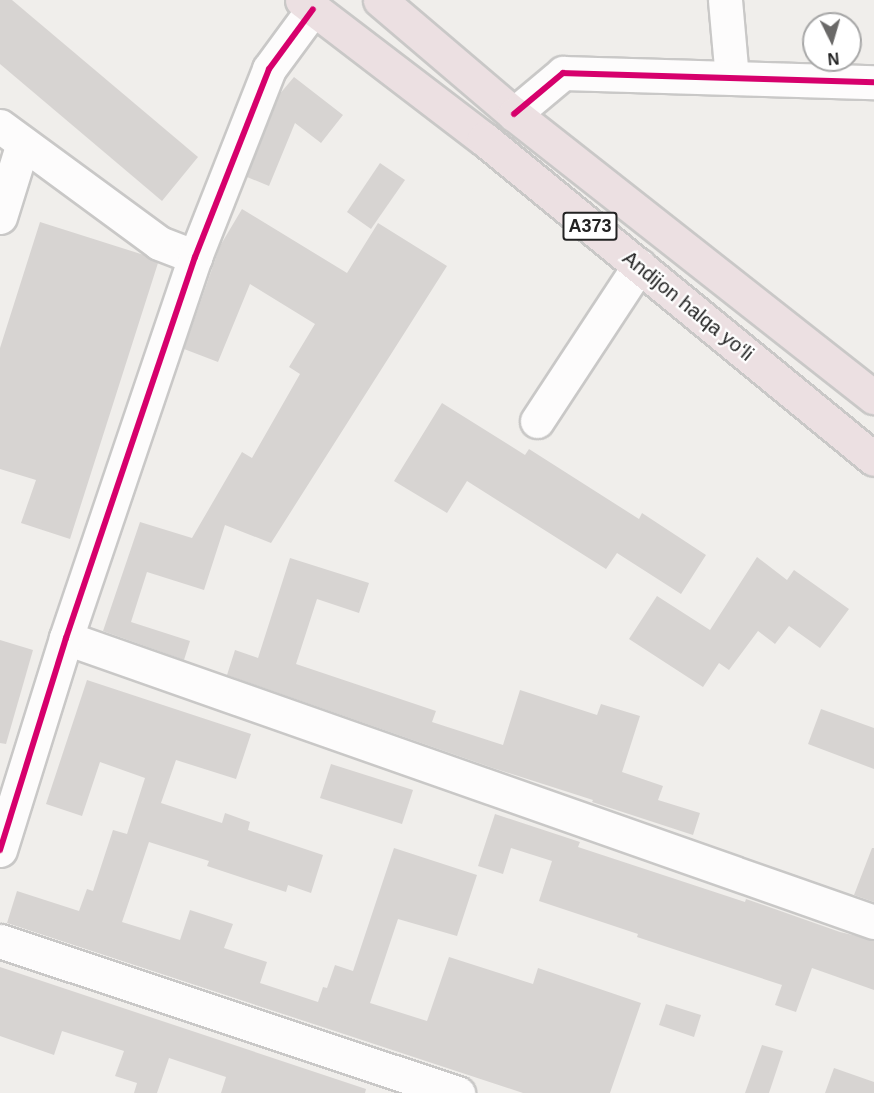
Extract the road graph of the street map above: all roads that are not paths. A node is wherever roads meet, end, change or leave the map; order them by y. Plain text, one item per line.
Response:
1 (380, 0) edge
2 (725, 0) edge
3 (307, 4) edge
4 (732, 78) junction
5 (874, 82) edge
6 (514, 114) junction
7 (11, 134) edge
8 (0, 218) edge
9 (195, 256) junction
10 (639, 266) junction
11 (874, 397) edge
12 (537, 421) dead end
13 (874, 459) edge
14 (66, 638) junction
15 (0, 850) edge
16 (874, 922) edge
17 (0, 941) edge
18 (458, 1093) edge

1 - 6 highway, A373
2 - 4 street
3 - 9 street
3 - 10 highway, Andijon halqa yo‘li / A373
4 - 5 street
4 - 6 street
6 - 11 highway, A373
7 - 8 street
7 - 9 street
9 - 14 street
10 - 12 street
10 - 13 highway, Andijon halqa yo‘li / A373
14 - 15 street
14 - 16 street
17 - 18 street

